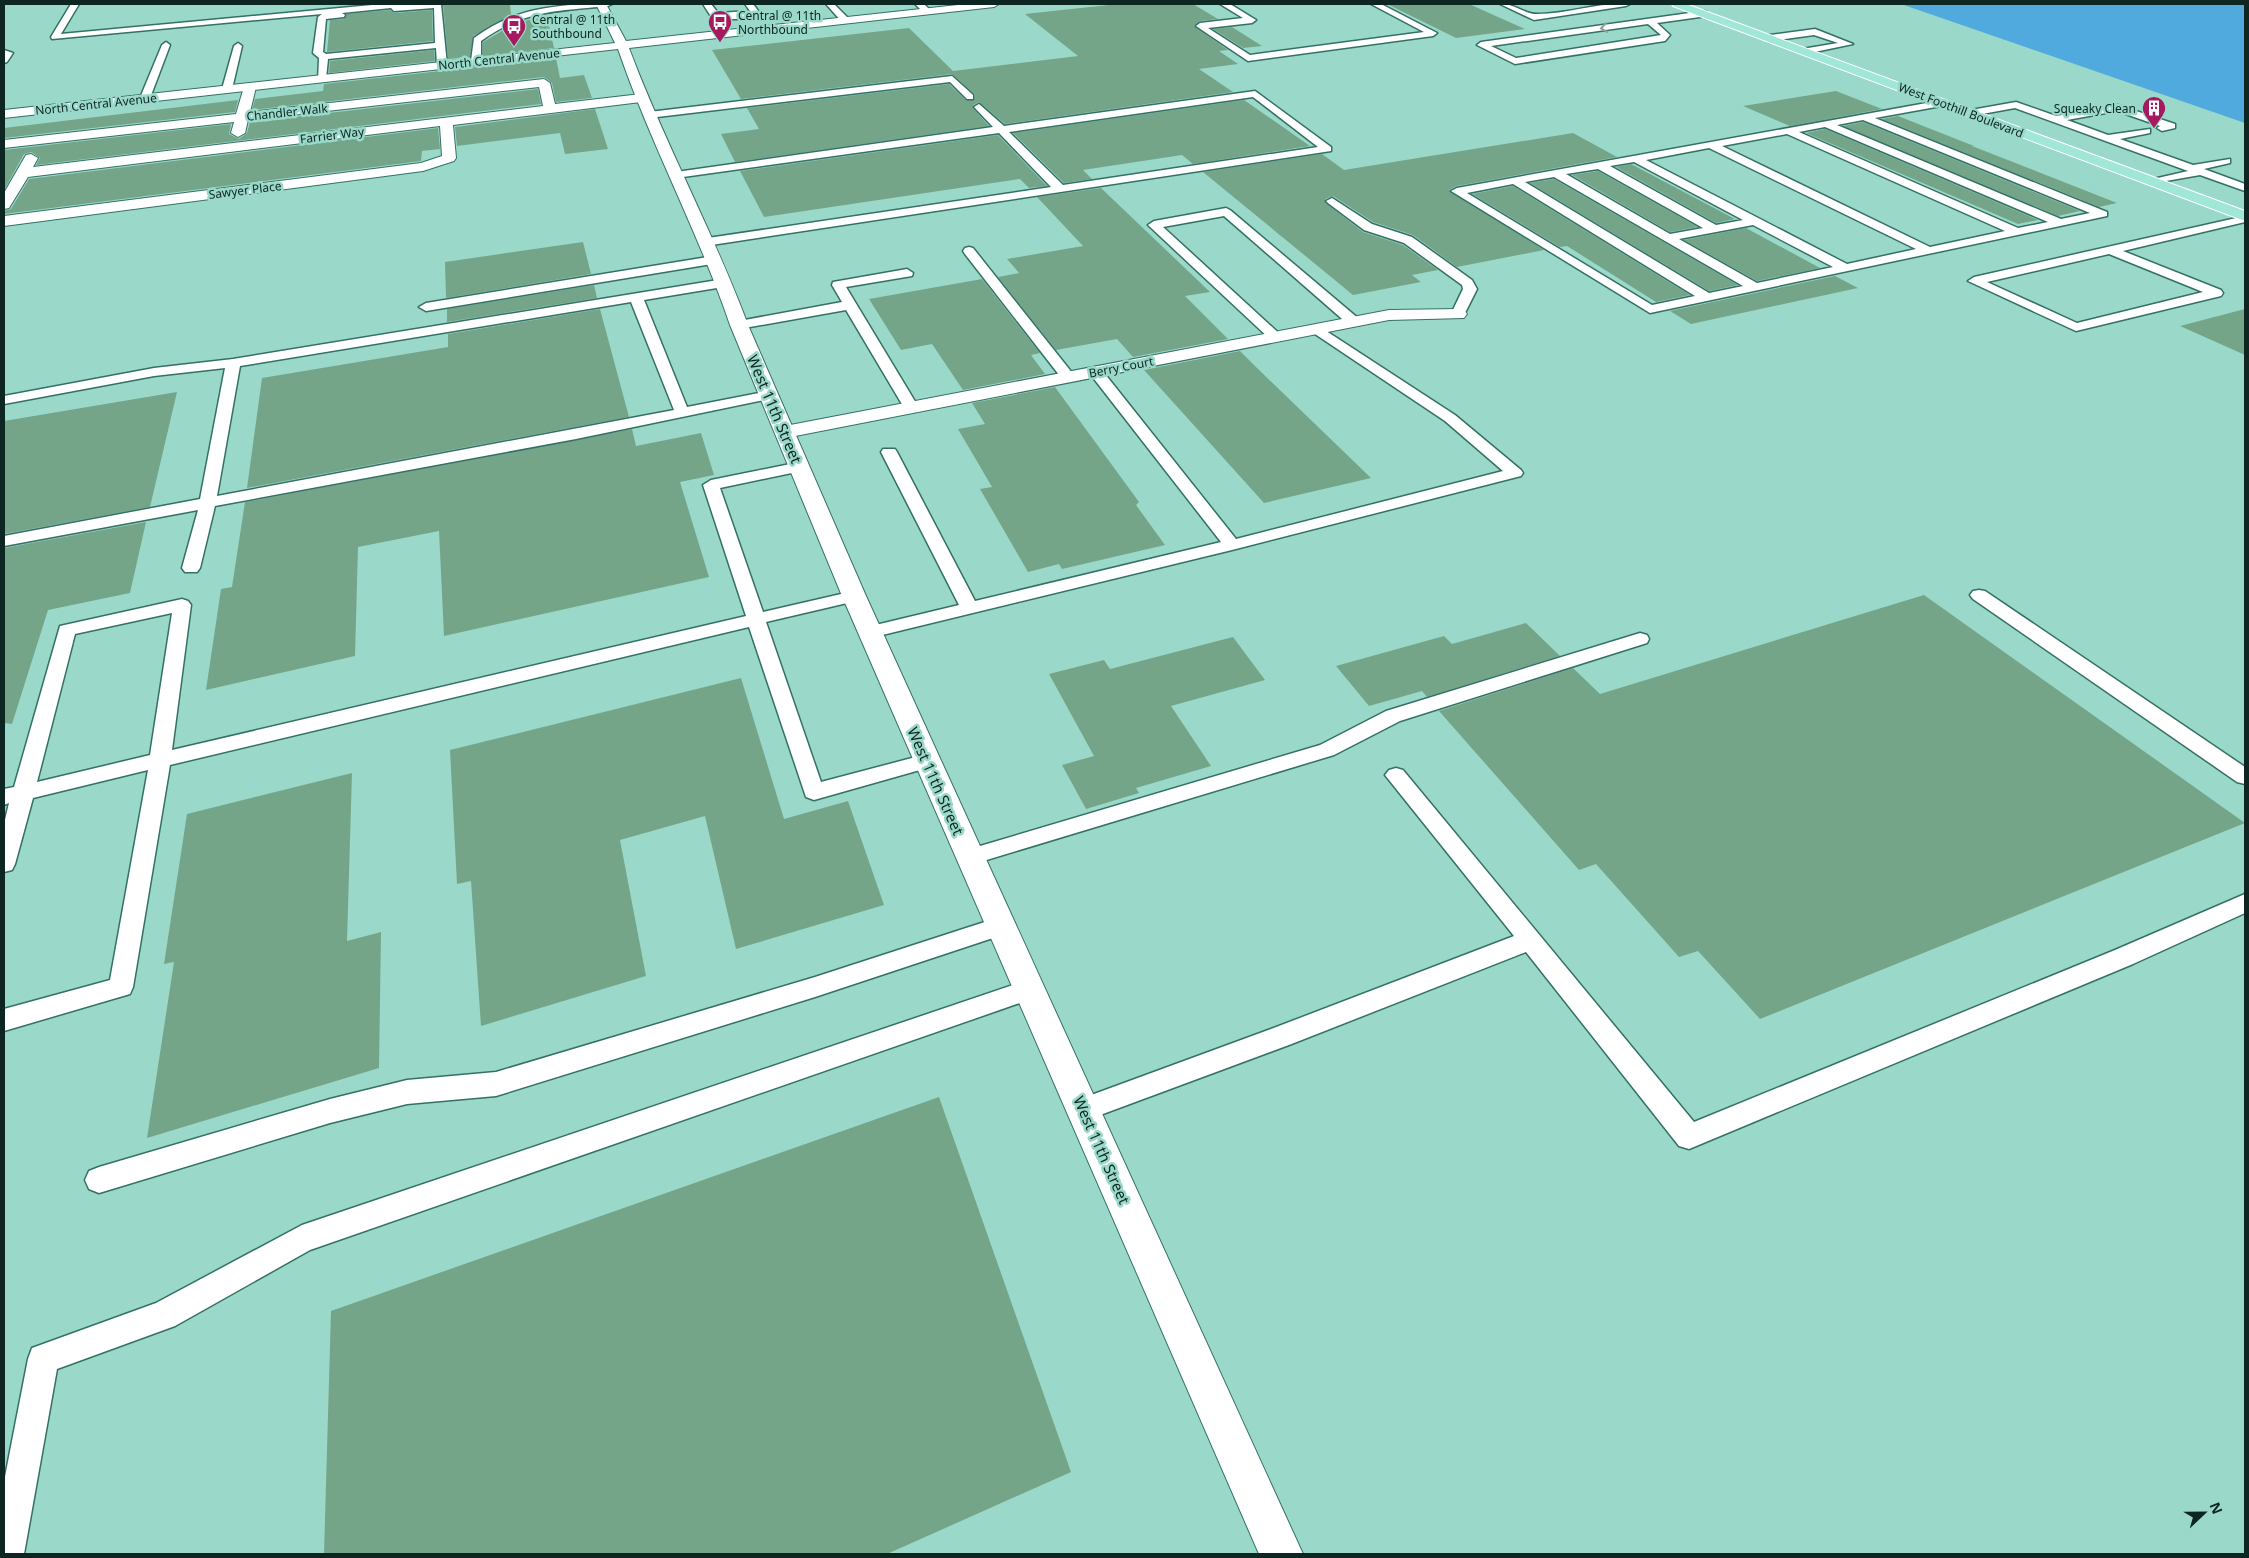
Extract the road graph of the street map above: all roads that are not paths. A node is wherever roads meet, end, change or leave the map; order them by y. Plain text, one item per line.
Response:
1 (75, 4) edge
2 (407, 4) edge
3 (603, 4) edge
4 (707, 4) edge
5 (749, 4) edge
6 (831, 4) edge
7 (994, 4) edge
8 (1224, 4) edge
9 (1374, 4) edge
10 (1504, 4) edge
11 (1626, 4) edge
12 (1677, 4) edge
13 (923, 7) edge
14 (1704, 14) junction
15 (737, 16) junction
16 (845, 20) junction
17 (1650, 22) junction
18 (747, 31) junction
19 (1770, 38) junction
20 (166, 45) dead end
21 (440, 45) junction
22 (622, 45) junction
23 (238, 46) dead end
24 (1805, 51) junction
25 (4, 53) edge
26 (324, 57) junction
27 (4, 60) edge
28 (476, 61) junction
29 (442, 65) junction
30 (321, 79) junction
31 (250, 87) junction
32 (227, 89) junction
33 (970, 97) dead end
34 (145, 98) junction
35 (1943, 103) junction
36 (645, 106) junction
37 (979, 106) dead end
38 (550, 109) junction
39 (1971, 113) junction
40 (4, 114) edge
41 (241, 117) junction
42 (1864, 117) junction
43 (2054, 119) junction
44 (446, 122) junction
45 (1826, 124) junction
46 (2162, 128) dead end
47 (1000, 130) junction
48 (1788, 131) junction
49 (2146, 131) dead end
50 (2107, 138) junction
51 (42, 139) junction
52 (4, 144) edge
53 (1711, 145) junction
54 (234, 147) junction
55 (1636, 159) junction
56 (2226, 161) dead end
57 (1600, 165) junction
58 (2196, 170) junction
59 (22, 172) junction
60 (1556, 173) junction
61 (676, 175) junction
62 (1516, 181) junction
63 (2153, 182) junction
64 (2245, 188) edge
65 (1060, 189) junction
66 (1332, 201) dead end
67 (4, 205) edge
68 (2245, 218) edge
69 (4, 221) edge
70 (1755, 221) junction
71 (2060, 223) junction
72 (1714, 229) junction
73 (2016, 232) junction
74 (1668, 238) junction
75 (1929, 250) junction
76 (2111, 250) junction
77 (968, 251) dead end
78 (714, 262) junction
79 (1845, 268) junction
80 (908, 273) dead end
81 (1755, 287) junction
82 (1707, 297) junction
83 (636, 298) junction
84 (850, 306) junction
85 (426, 307) dead end
86 (1458, 314) joint
87 (1354, 322) junction
88 (738, 325) junction
89 (1317, 329) junction
90 (1276, 337) junction
91 (233, 363) junction
92 (1096, 372) junction
93 (1068, 377) junction
94 (769, 395) junction
95 (4, 400) edge
96 (911, 408) junction
97 (682, 412) junction
98 (785, 432) junction
99 (889, 452) dead end
100 (800, 467) junction
101 (208, 503) junction
102 (4, 540) edge
103 (1232, 545) junction
104 (191, 568) dead end
105 (1979, 595) dead end
106 (854, 596) junction
107 (970, 608) junction
108 (757, 619) junction
109 (870, 632) junction
110 (1640, 639) dead end
111 (160, 760) junction
112 (927, 761) junction
113 (1396, 775) dead end
114 (2245, 777) edge
115 (14, 794) edge
116 (970, 857) junction
117 (4, 864) edge
118 (2245, 903) edge
119 (1000, 926) junction
120 (1531, 940) junction
121 (1028, 990) junction
122 (4, 1020) edge
123 (1084, 1109) junction
124 (99, 1180) dead end
125 (7, 1554) edge
126 (1281, 1554) edge

1 - 2 lane
3 - 22 street, West 11th Street
3 - 28 lane
4 - 15 lane
5 - 15 lane
6 - 16 lane
7 - 13 street, North Central Avenue
8 - 9 lane
10 - 11 lane
12 - 14 main road, West Foothill Boulevard
13 - 16 street, North Central Avenue
14 - 17 lane
14 - 19 main road, West Foothill Boulevard
15 - 18 lane
16 - 18 street, North Central Avenue
17 -> 17 lane
18 - 22 street, North Central Avenue
19 - 24 main road, West Foothill Boulevard
19 - 24 lane
20 - 34 lane
21 - 26 lane
21 - 26 lane
21 - 29 lane
22 - 28 street, North Central Avenue
22 - 36 street, West 11th Street
23 - 32 lane
24 - 35 main road, West Foothill Boulevard
25 - 27 lane
26 - 30 lane
28 - 29 street, North Central Avenue
29 - 30 street, North Central Avenue
30 - 31 street, North Central Avenue
31 - 32 street, North Central Avenue
31 - 41 street
32 - 34 street, North Central Avenue
33 - 36 lane
34 - 40 street, North Central Avenue
35 - 39 main road, West Foothill Boulevard
35 - 42 lane
36 - 38 street, Farrier Way
36 - 61 street, West 11th Street
37 - 47 lane
38 - 41 street, Chandler Walk
38 - 44 street, Farrier Way
39 - 43 lane
39 - 63 main road, West Foothill Boulevard
41 - 51 street, Chandler Walk
41 - 54 street
42 - 45 lane
42 - 71 lane
43 - 46 lane
43 - 50 lane
44 - 54 street, Farrier Way
44 - 69 street, Sawyer Place
45 - 48 lane
45 - 71 lane
47 - 61 lane
47 - 65 lane
47 - 65 lane
48 - 53 lane
48 - 73 lane
49 - 50 lane
50 - 58 lane
51 - 52 street, Chandler Walk
51 - 59 street
53 - 55 lane
53 - 75 lane
54 - 59 street, Farrier Way
55 - 57 lane
55 - 70 lane
56 - 58 lane
57 - 60 lane
57 - 72 lane
58 - 63 lane
58 - 64 lane
59 - 67 street
60 - 62 lane
60 - 74 lane
61 - 78 street, West 11th Street
62 - 82 lane
62 - 82 lane
63 - 68 main road, West Foothill Boulevard
65 - 78 lane
66 - 86 lane
68 - 76 lane
70 - 72 lane
70 - 79 lane
71 - 73 lane
72 - 74 lane
73 - 75 lane
74 - 81 lane
75 - 79 lane
76 - 76 lane
77 - 93 lane
78 - 83 lane
78 - 85 lane
78 - 88 street, West 11th Street
79 - 81 lane
80 - 84 lane
81 - 82 lane
83 - 91 lane
83 - 97 lane
84 - 88 lane
84 - 96 lane
86 - 87 street, Berry Court
87 - 89 street, Berry Court
87 - 90 lane
88 - 94 street, West 11th Street
89 - 90 street, Berry Court
89 - 103 lane
90 - 92 street, Berry Court
91 - 95 lane
91 - 101 lane
92 - 93 street, Berry Court
92 - 103 lane
93 - 96 street, Berry Court
94 - 97 lane
94 - 98 street, West 11th Street
96 - 98 street, Berry Court
97 - 101 lane
98 - 100 street, West 11th Street
99 - 107 lane
100 - 106 street, West 11th Street
100 - 108 lane
101 - 102 lane
101 - 104 lane
103 - 107 lane
105 - 114 lane
106 - 108 lane
106 - 109 street, West 11th Street
107 - 109 lane
108 - 111 lane
108 - 112 lane
109 - 112 street, West 11th Street
110 - 116 lane
111 - 115 lane
111 - 115 lane
111 - 122 lane
112 - 116 street, West 11th Street
113 - 120 lane
115 - 117 lane
116 - 119 street, West 11th Street
118 - 120 lane
119 - 121 street, West 11th Street
119 - 124 lane
120 - 123 lane
121 - 123 street, West 11th Street
121 - 125 lane
123 - 126 street, West 11th Street

